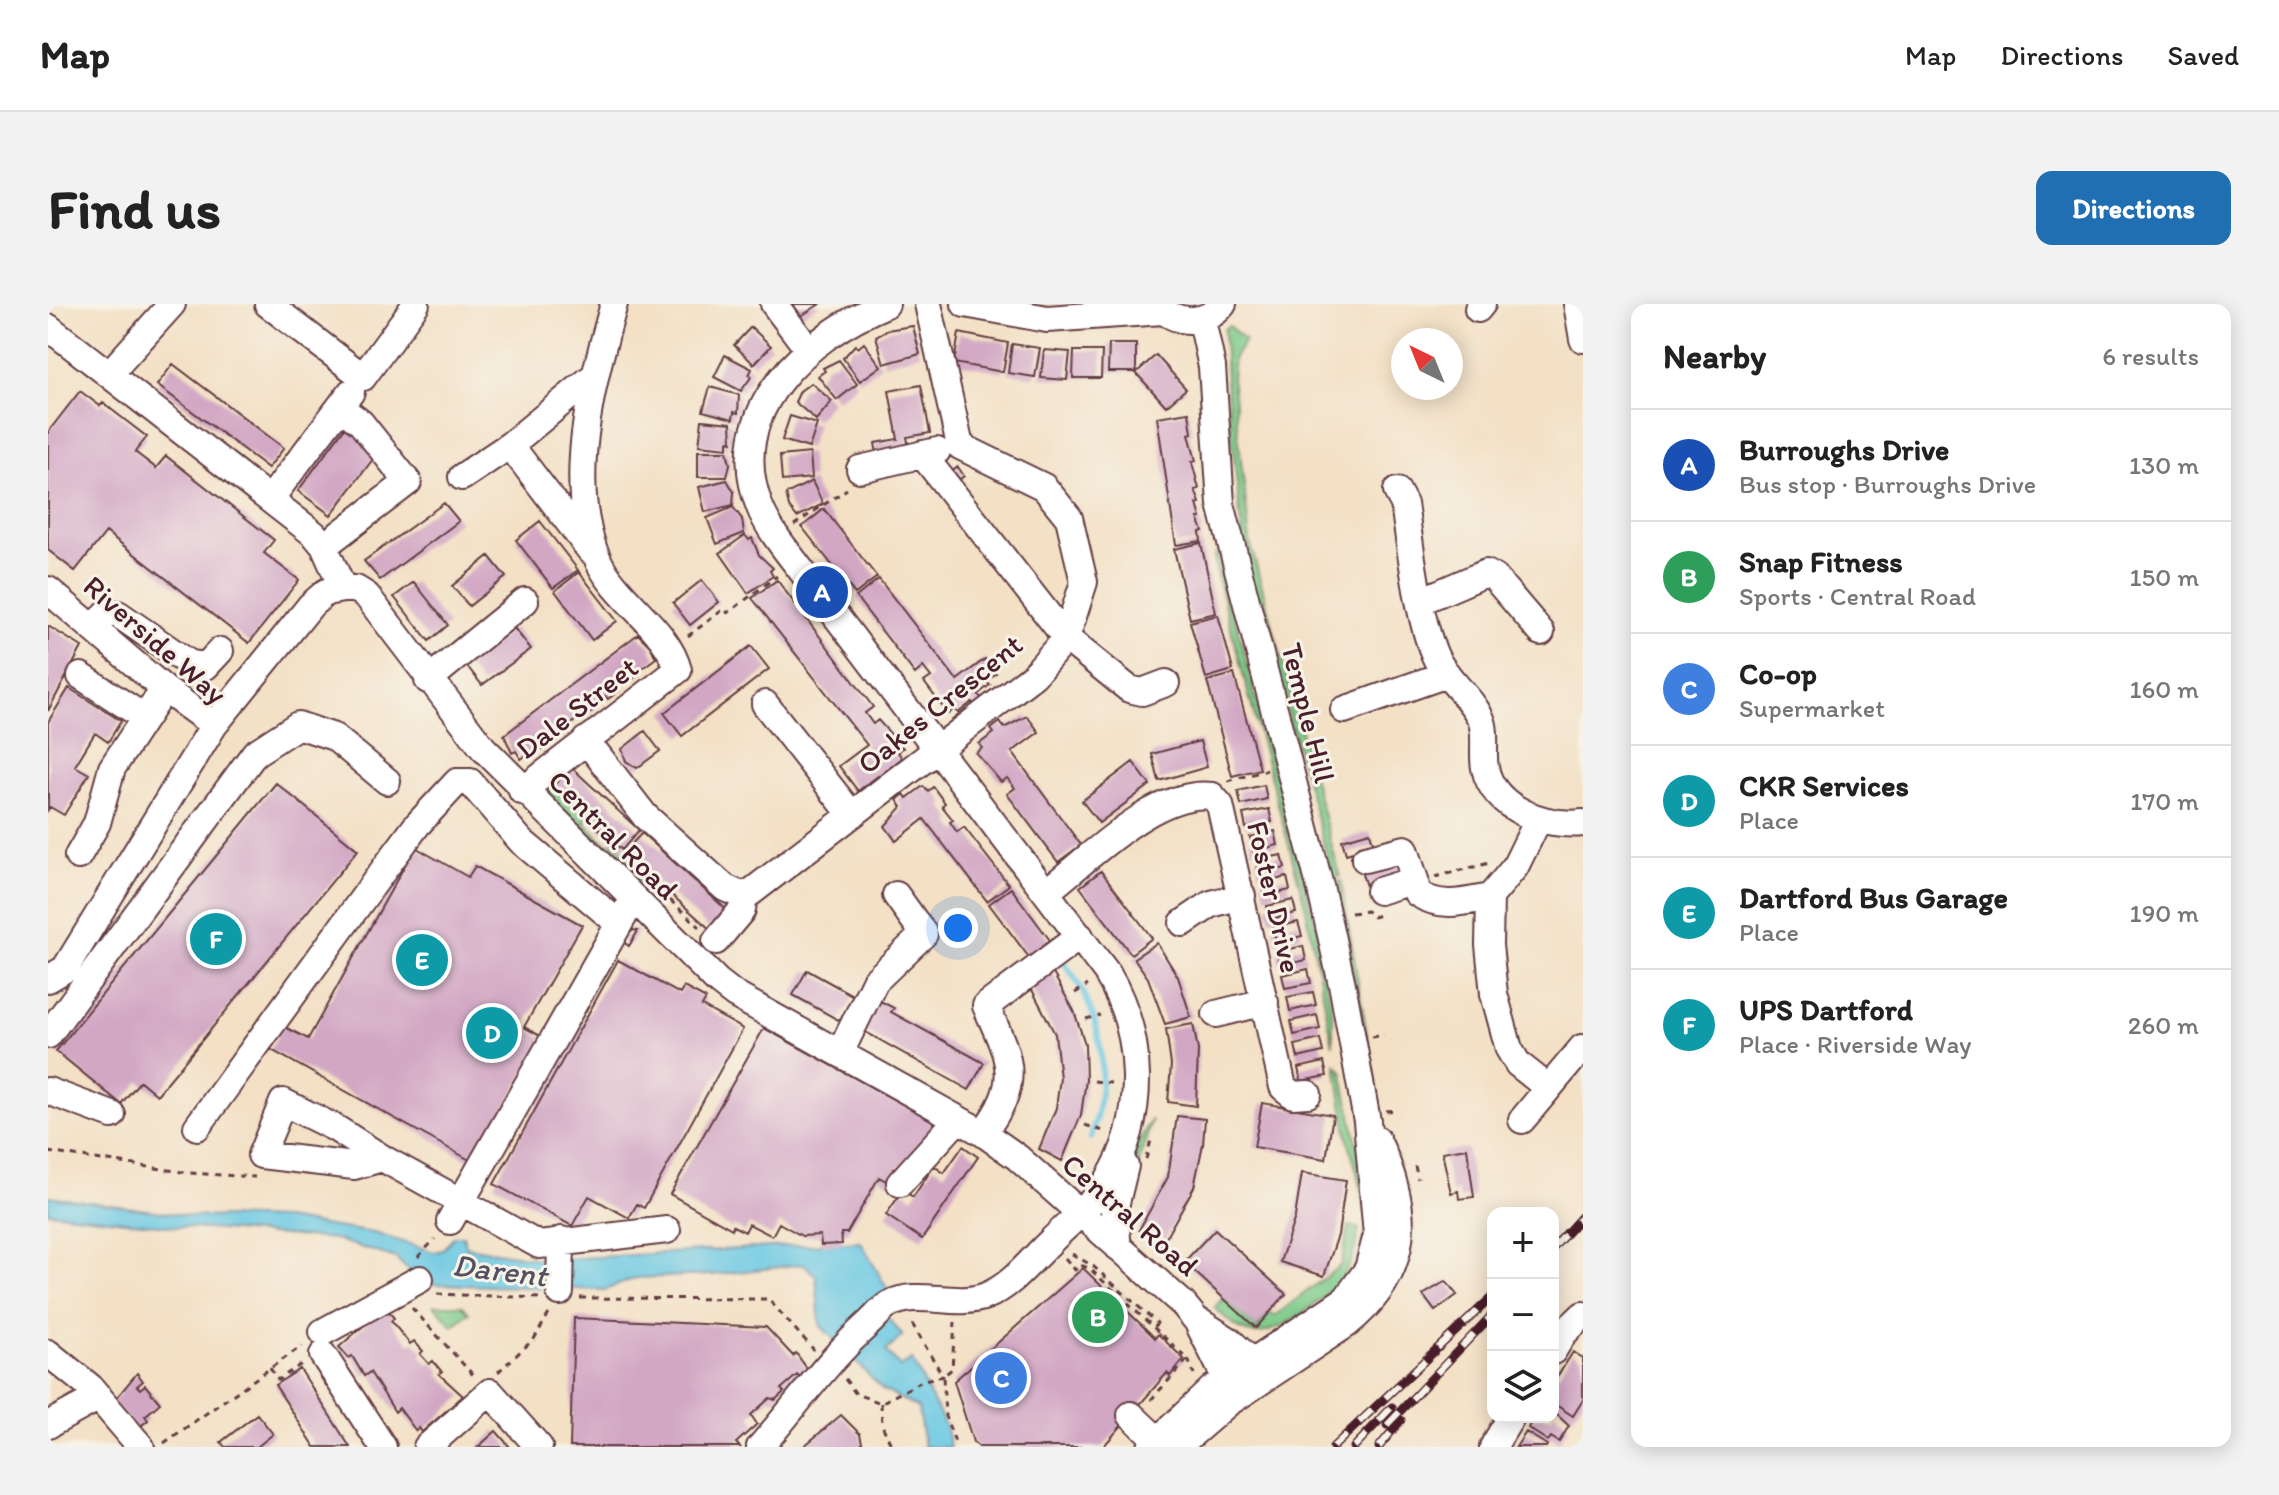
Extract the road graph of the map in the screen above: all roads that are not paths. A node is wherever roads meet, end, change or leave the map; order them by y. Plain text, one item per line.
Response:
1 (172, 304) edge
2 (268, 304) edge
3 (416, 304) edge
4 (614, 304) edge
5 (774, 304) edge
6 (886, 304) edge
7 (928, 304) edge
8 (965, 304) edge
9 (1223, 304) edge
10 (1160, 307) edge
11 (1109, 308) edge
12 (1580, 310) edge
13 (1202, 320) junction
14 (49, 328) edge
15 (1583, 339) edge
16 (808, 349) junction
17 (109, 374) junction
18 (595, 375) junction
19 (363, 377) junction
20 (340, 407) junction
21 (510, 445) junction
22 (960, 446) junction
23 (922, 454) junction
24 (462, 477) dead end
25 (854, 479) road end
26 (1397, 491) dead end
27 (271, 498) junction
28 (324, 546) junction
29 (600, 563) junction
30 (48, 590) edge
31 (355, 592) junction
32 (525, 601) dead end
33 (1421, 601) junction
34 (94, 629) junction
35 (1541, 632) dead end
36 (1066, 638) junction
37 (220, 651) dead end
38 (1447, 674) junction
39 (81, 676) dead end
40 (428, 680) junction
41 (1166, 683) dead end
42 (164, 689) junction
43 (765, 704) dead end
44 (1344, 710) dead end
45 (145, 718) junction
46 (214, 725) junction
47 (586, 740) junction
48 (939, 751) junction
49 (387, 781) dead end
50 (522, 791) junction
51 (852, 815) junction
52 (1538, 820) junction
53 (1583, 823) edge
54 (574, 843) junction
55 (78, 856) dead end
56 (1365, 859) dead end
57 (550, 866) junction
58 (1415, 880) junction
59 (1046, 892) junction
60 (744, 894) junction
61 (896, 895) dead end
62 (1242, 896) junction
63 (1490, 897) junction
64 (634, 901) junction
65 (1371, 902) road end
66 (617, 922) junction
67 (1183, 923) dead end
68 (1080, 936) junction
69 (716, 941) dead end
70 (48, 979) edge
71 (1265, 1002) junction
72 (1216, 1014) dead end
73 (48, 1035) edge
74 (1582, 1048) edge
75 (840, 1053) junction
76 (1547, 1087) junction
77 (48, 1091) edge
78 (1308, 1094) dead end
79 (112, 1115) dead end
80 (958, 1119) junction
81 (1522, 1120) dead end
82 (197, 1127) dead end
83 (983, 1133) junction
84 (1128, 1134) junction
85 (382, 1158) dead end
86 (900, 1183) dead end
87 (456, 1211) junction
88 (1078, 1211) junction
89 (667, 1230) dead end
90 (1118, 1247) junction
91 (560, 1249) junction
92 (417, 1291) road end
93 (560, 1296) road end
94 (1583, 1315) edge
95 (1197, 1321) junction
96 (1559, 1341) edge
97 (48, 1353) edge
98 (1252, 1374) junction
99 (1226, 1379) junction
100 (99, 1397) junction
101 (1131, 1415) dead end
102 (1507, 1423) edge
103 (48, 1425) edge
104 (1170, 1445) edge
105 (141, 1447) edge
106 (383, 1447) edge
107 (427, 1447) edge
108 (539, 1447) edge
109 (760, 1447) edge
110 (1493, 1447) edge

1 - 17 street
2 - 19 street
3 - 19 street
4 - 18 street, Dale Street
5 - 16 street
6 - 16 street
7 - 22 street
8 - 11 street
9 - 13 street
10 - 11 street
10 - 13 street
12 - 15 street
13 - 98 street, Temple Hill
14 - 17 street, Central Road
16 - 48 street
17 - 27 street, Central Road
18 - 21 street
18 - 29 street, Dale Street
19 - 20 street
20 - 27 street
20 - 28 street
21 - 24 street
21 - 29 street, Dale Street
22 - 23 street
22 - 36 street, Oakes Crescent
23 - 25 street
23 - 36 street
26 - 33 street
27 - 28 street, Central Road
28 - 31 street, Central Road
29 - 47 street, Dale Street
30 - 34 street, Riverside Way
31 - 40 street, Central Road
31 - 46 street
32 - 40 street
33 - 35 street
33 - 38 street
34 - 37 street
34 - 42 street, Riverside Way
36 - 41 street
36 - 48 street, Oakes Crescent
38 - 44 street
38 - 52 street
39 - 45 street
40 - 50 street, Central Road
42 - 45 street
42 - 46 street, Riverside Way
43 - 51 street
45 - 55 street
46 - 70 street, Riverside Way
47 - 50 street, Dale Street
47 - 60 street
48 - 51 street, Oakes Crescent
48 - 59 street
49 - 73 street
50 - 54 street, Central Road
51 - 60 street, Oakes Crescent
52 - 53 street
52 - 63 street
54 - 57 street
54 - 64 street, Central Road
56 - 58 street
57 - 66 street
57 - 82 street
58 - 63 street
58 - 65 street
59 - 62 street, Foster Drive
59 - 68 street
60 - 69 street
61 - 75 street
62 - 67 street
62 - 71 street, Foster Drive
63 - 76 street
64 - 66 street
64 - 75 street, Central Road
66 - 87 street
68 - 83 street
68 - 84 street
71 - 72 street
71 - 78 street, Foster Drive
74 - 76 street
75 - 80 street, Central Road
76 - 81 street
77 - 79 street
80 - 83 street, Central Road
80 - 86 street
83 - 88 street, Central Road
84 - 88 street
84 - 90 street
85 - 87 street
87 - 91 street
88 - 90 street, Central Road
88 - 109 street
89 - 91 street
90 - 95 street, Central Road
91 - 93 street
92 - 106 street
94 - 96 street
95 - 98 street, Central Road
95 - 99 street, Central Road
97 - 100 street
98 - 99 street
98 - 104 street, Temple Hill
99 - 104 street
100 - 103 street
100 - 105 street
101 - 104 street
102 - 110 street
107 - 108 street

